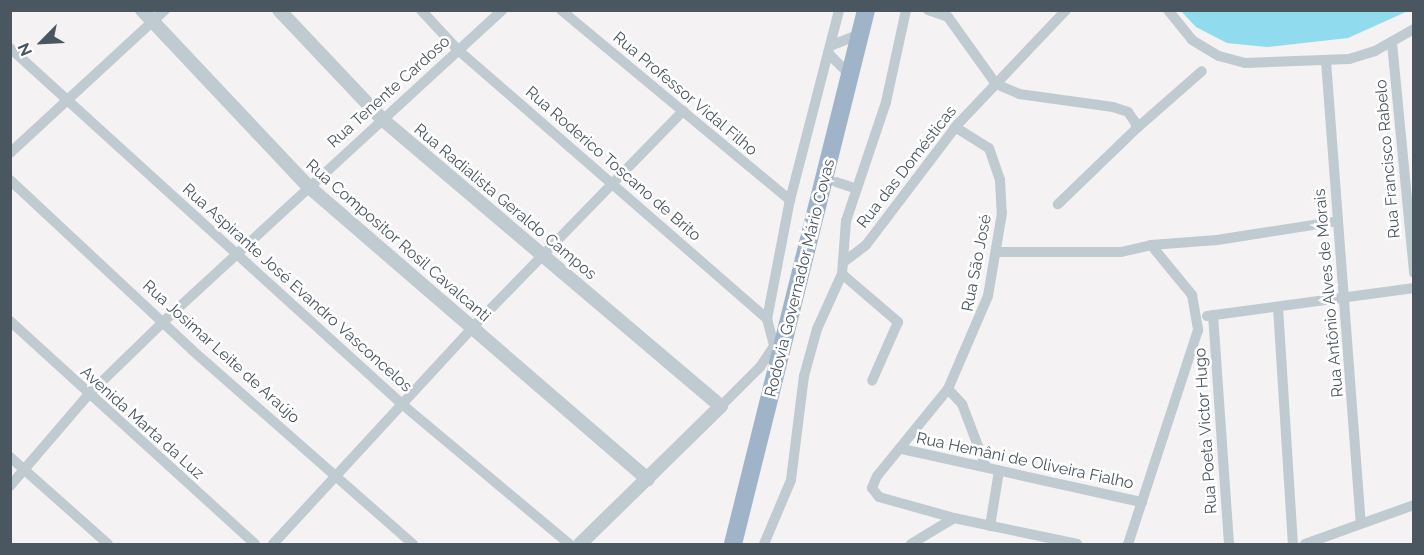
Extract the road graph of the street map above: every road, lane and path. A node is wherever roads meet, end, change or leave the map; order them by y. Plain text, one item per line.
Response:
1 (142, 10) edge
2 (165, 10) edge
3 (279, 10) edge
4 (421, 10) edge
5 (502, 10) edge
6 (561, 10) edge
7 (839, 10) edge
8 (866, 10) edge
9 (878, 10) edge
10 (906, 10) edge
11 (928, 10) edge
12 (1066, 10) edge
13 (1168, 10) edge
14 (950, 14) edge
15 (152, 22) junction
16 (1413, 29) edge
17 (860, 34) junction
18 (1392, 43) junction
19 (10, 48) edge
20 (829, 49) junction
21 (458, 50) junction
22 (1326, 61) junction
23 (1202, 71) dead end
24 (850, 75) junction
25 (996, 84) junction
26 (68, 100) junction
27 (682, 111) junction
28 (382, 119) junction
29 (955, 127) junction
30 (1137, 128) junction
31 (10, 153) edge
32 (10, 180) edge
33 (836, 182) junction
34 (613, 183) junction
35 (308, 186) junction
36 (855, 188) junction
37 (790, 200) junction
38 (1058, 204) dead end
39 (1338, 221) junction
40 (1151, 245) junction
41 (996, 252) junction
42 (235, 254) junction
43 (543, 256) junction
44 (845, 261) junction
45 (1413, 273) edge
46 (842, 274) junction
47 (1413, 288) edge
48 (1345, 296) junction
49 (1278, 307) junction
50 (1213, 315) junction
51 (1198, 317) junction
52 (767, 319) junction
53 (10, 321) edge
54 (163, 322) junction
55 (472, 328) junction
56 (778, 347) junction
57 (872, 381) dead end
58 (948, 389) junction
59 (88, 395) junction
60 (403, 405) junction
61 (721, 406) junction
62 (902, 449) junction
63 (10, 458) edge
64 (986, 467) junction
65 (23, 469) junction
66 (999, 471) junction
67 (338, 475) junction
68 (648, 479) junction
69 (10, 486) edge
70 (1142, 502) junction
71 (1413, 505) edge
72 (954, 518) junction
73 (1361, 523) junction
74 (990, 526) junction
75 (1044, 536) junction
76 (1326, 541) edge
77 (108, 544) edge
78 (255, 544) edge
79 (273, 544) edge
80 (413, 544) edge
81 (569, 544) edge
82 (579, 544) edge
83 (733, 544) edge
84 (746, 544) edge
85 (764, 544) edge
86 (911, 544) edge
87 (1032, 544) edge
88 (1077, 544) edge
89 (1128, 544) edge
90 (1229, 544) edge
91 (1293, 544) edge
92 (1305, 544) edge

1 - 15 street, Rua Compositor Rosil Cavalcanti
2 - 15 street
3 - 28 street, Rua Radialista Geraldo Campos
4 - 21 street, Rua Roderico Toscano de Brito
5 - 21 street, Rua Tenente Cardoso
6 - 27 street, Rua Professor Vidal Filho
7 - 20 street
8 - 17 highway, Rodovia Governador Mário Covas
9 - 33 highway, Rodovia Governador Mário Covas
10 - 36 street
11 - 14 street
12 - 25 street, Rua das Domésticas
13 - 22 street
14 - 25 street
15 - 26 street
15 - 35 street, Rua Compositor Rosil Cavalcanti
16 - 18 street
17 - 20 street
17 - 24 highway, Rodovia Governador Mário Covas
18 - 22 street
18 - 45 street, Rua Francisco Rabelo
19 - 26 street, Rua Aspirante José Evandro Vasconcelos
20 - 24 street
20 - 37 street
21 - 28 street, Rua Tenente Cardoso
21 - 34 street, Rua Roderico Toscano de Brito
22 - 39 street, Rua Antônio Alves de Morais
23 - 30 street
24 - 56 highway, Rodovia Governador Mário Covas
25 - 29 street, Rua das Domésticas
25 - 30 street
26 - 31 street
26 - 42 street, Rua Aspirante José Evandro Vasconcelos
27 - 34 street
27 - 37 street, Rua Professor Vidal Filho
28 - 35 street, Rua Tenente Cardoso
28 - 43 street, Rua Radialista Geraldo Campos
29 - 41 street, Rua São José
29 - 44 street, Rua das Domésticas
30 - 38 street
32 - 54 street, Rua Josimar Leite de Araújo
33 - 36 street
33 - 84 highway, Rodovia Governador Mário Covas
34 - 43 street
34 - 52 street, Rua Roderico Toscano de Brito
35 - 42 street, Rua Tenente Cardoso
35 - 55 street, Rua Compositor Rosil Cavalcanti
36 - 44 street
37 - 52 street
39 - 40 street
39 - 48 street, Rua Antônio Alves de Morais
40 - 41 street
40 - 51 street
41 - 58 street, Rua São José
42 - 54 street, Rua Tenente Cardoso
42 - 60 street, Rua Aspirante José Evandro Vasconcelos
43 - 55 street
43 - 61 street, Rua Radialista Geraldo Campos
44 - 46 street
46 - 57 street
46 - 85 street
47 - 48 street
48 - 49 street
48 - 73 street, Rua Antônio Alves de Morais
49 - 50 street
49 - 91 street
50 - 51 street
50 - 90 street, Rua Poeta Victor Hugo
51 - 70 street
52 - 56 street
53 - 59 street, Avenida Marta da Luz
54 - 59 street, Rua Tenente Cardoso
54 - 67 street, Rua Josimar Leite de Araújo
55 - 60 street
55 - 68 street, Rua Compositor Rosil Cavalcanti
56 - 61 street
56 - 83 highway, Rodovia Governador Mário Covas
58 - 62 street, Rua São José
58 - 64 street
59 - 65 street, Rua Tenente Cardoso
59 - 78 street, Avenida Marta da Luz
60 - 67 street
60 - 81 street, Rua Aspirante José Evandro Vasconcelos
61 - 68 street
62 - 64 street, Rua Hemâni de Oliveira Fialho
62 - 72 street, Rua São José
63 - 65 street
64 - 66 street, Rua Hemâni de Oliveira Fialho
65 - 69 street, Rua Tenente Cardoso
65 - 77 street
66 - 70 street, Rua Hemâni de Oliveira Fialho
66 - 74 street
67 - 79 street
67 - 80 street, Rua Josimar Leite de Araújo
68 - 82 street
70 - 89 street
71 - 73 street
72 - 74 street
72 - 86 street
73 - 76 street
74 - 75 street
75 - 87 street
75 - 88 street
76 - 92 street

